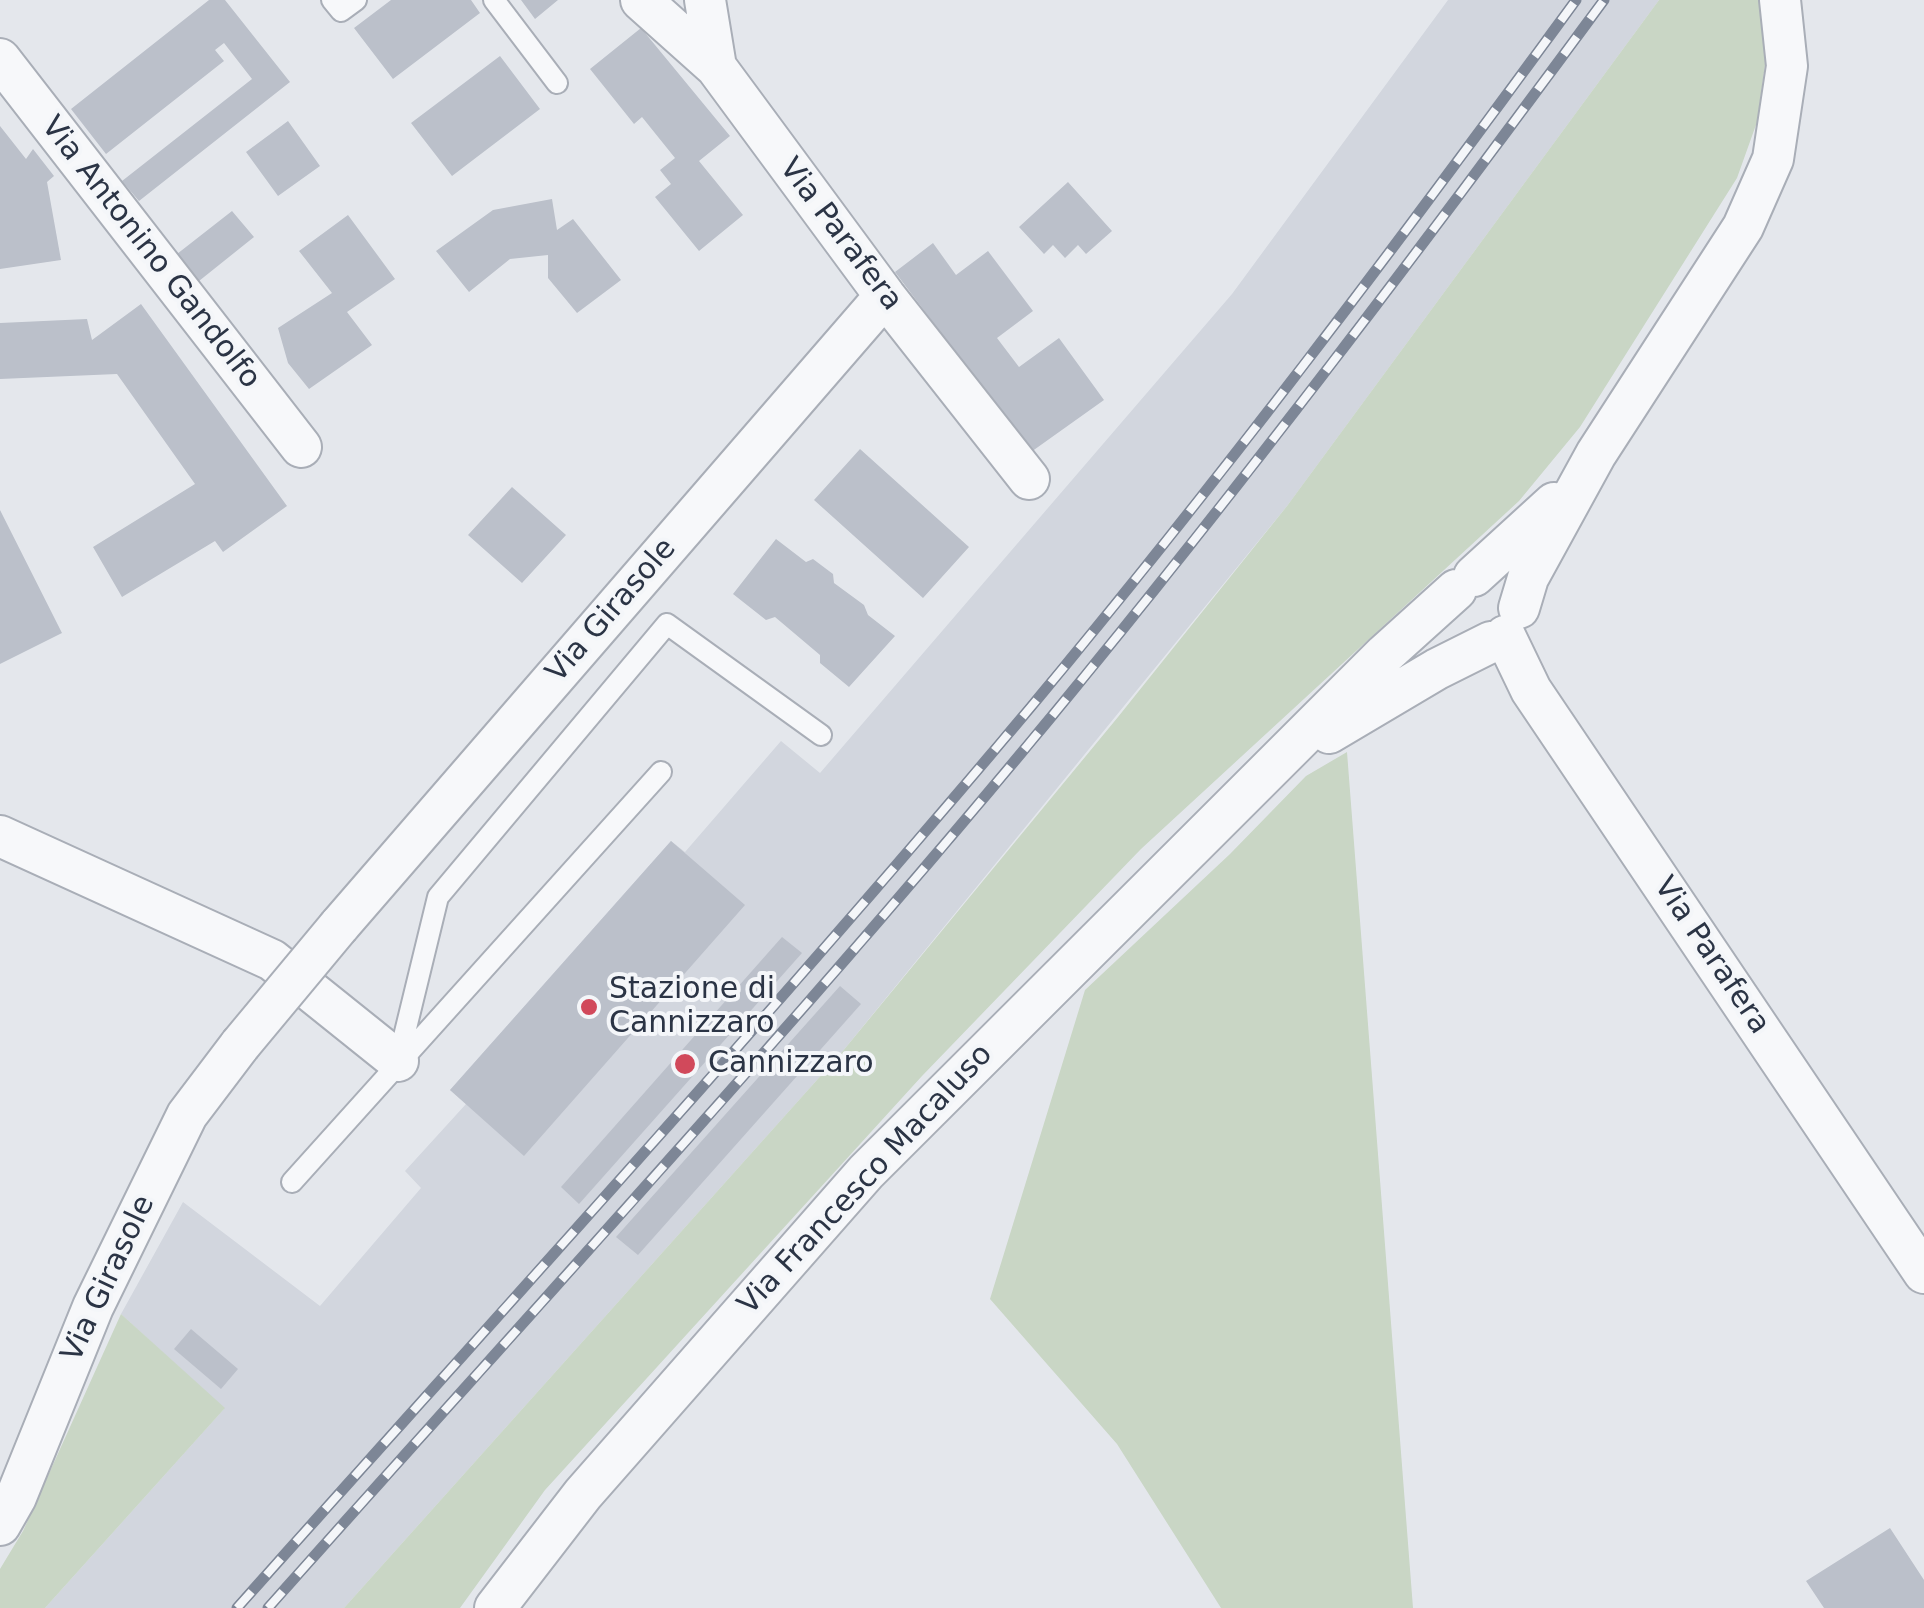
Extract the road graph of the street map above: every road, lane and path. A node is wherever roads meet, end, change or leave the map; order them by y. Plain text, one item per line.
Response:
1 (332, 0) edge
2 (356, 0) edge
3 (494, 0) edge
4 (641, 0) edge
5 (706, 0) edge
6 (1780, 0) edge
7 (0, 59) edge
8 (716, 68) junction
9 (557, 84) dead end
10 (885, 296) junction
11 (300, 447) dead end
12 (1596, 454) junction
13 (1029, 479) dead end
14 (1465, 583) junction
15 (1505, 629) junction
16 (820, 735) dead end
17 (661, 772) dead end
18 (1263, 776) junction
19 (0, 836) edge
20 (398, 1061) junction
21 (292, 1182) dead end
22 (1924, 1273) edge
23 (0, 1525) edge
24 (495, 1608) edge

1 - 2 lane
3 - 9 lane
4 - 8 street, Via Parafera
5 - 8 street
6 - 12 street
7 - 11 street, Via Antonino Gandolfo
8 - 10 street, Via Parafera
10 - 13 street, Via Parafera
10 - 23 street, Via Girasole, bridge
12 - 14 street
12 - 15 street
14 - 15 street
14 - 15 street
14 - 18 street
15 - 18 street
15 - 22 street, Via Parafera
16 - 20 lane
17 - 20 lane
18 - 24 street, Via Francesco Macaluso
19 - 20 street
20 - 21 lane

